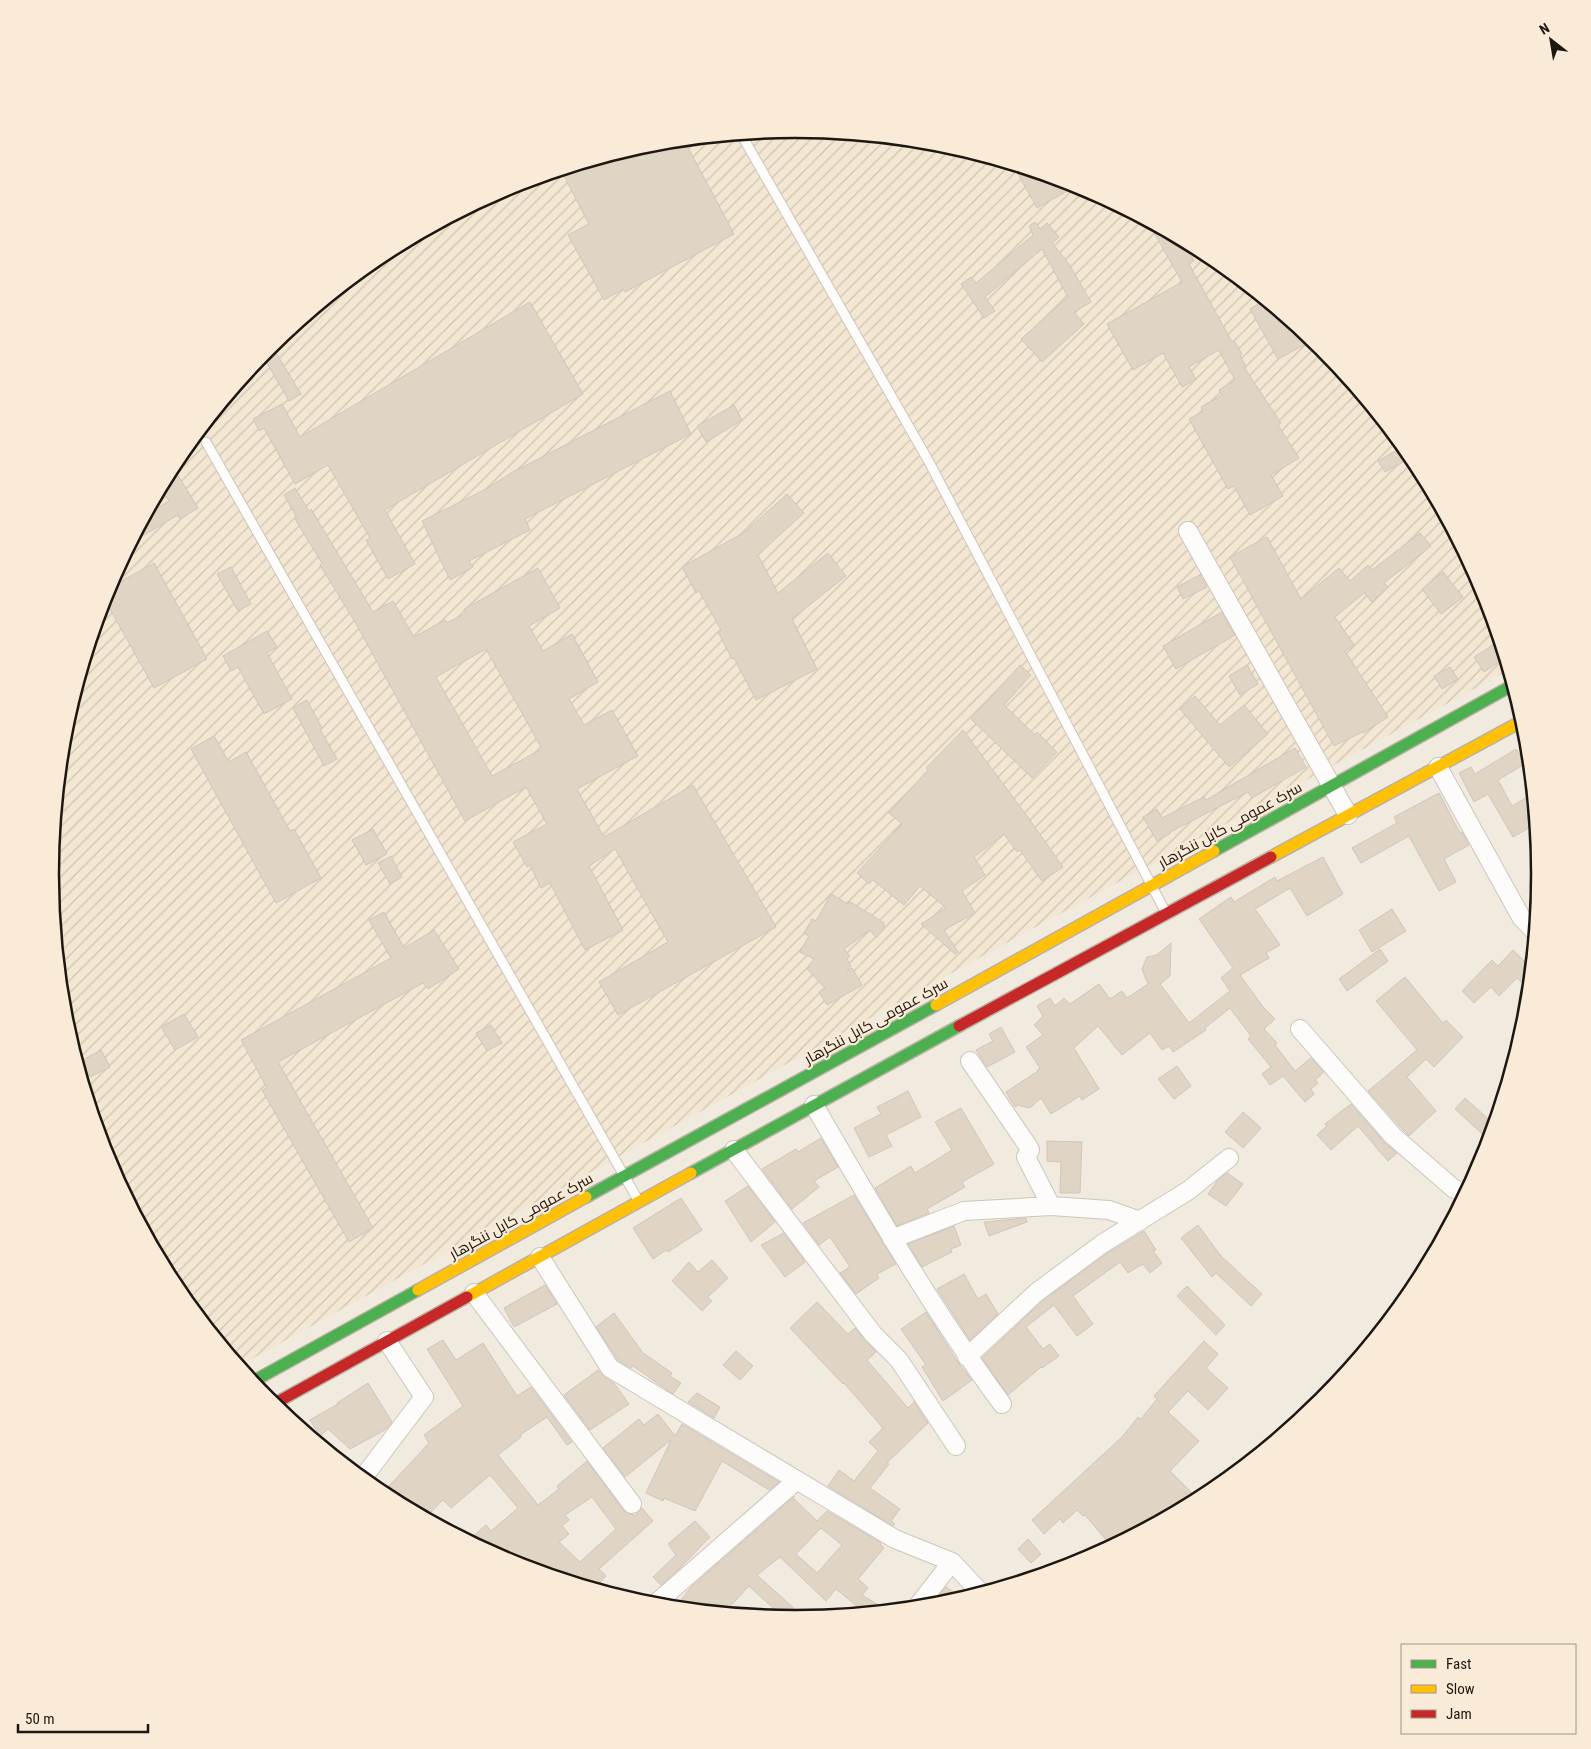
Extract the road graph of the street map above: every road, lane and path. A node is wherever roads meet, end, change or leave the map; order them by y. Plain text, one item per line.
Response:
1 (744, 139) edge
2 (206, 442) dead end
3 (1188, 531) dead end
4 (1508, 688) edge
5 (1516, 724) edge
6 (1438, 767) junction
7 (1332, 786) junction
8 (1348, 815) junction
9 (1151, 885) junction
10 (1167, 914) junction
11 (1531, 927) edge
12 (1300, 1028) dead end
13 (970, 1061) dead end
14 (814, 1106) junction
15 (734, 1150) junction
16 (1229, 1158) dead end
17 (624, 1176) junction
18 (1460, 1192) edge
19 (639, 1202) junction
20 (1051, 1206) junction
21 (1140, 1221) junction
22 (892, 1239) junction
23 (540, 1257) junction
24 (474, 1293) junction
25 (387, 1341) junction
26 (967, 1357) junction
27 (259, 1378) edge
28 (281, 1400) edge
29 (1002, 1404) dead end
30 (956, 1446) dead end
31 (367, 1473) edge
32 (797, 1480) junction
33 (632, 1504) dead end
34 (952, 1562) junction
35 (976, 1588) edge
36 (661, 1599) edge
37 (922, 1600) edge

1 - 9 lane
2 - 17 lane
3 - 7 street
4 - 7 highway, سرک عمومی کابل ننگرهار
5 - 6 highway
6 - 8 highway
6 - 11 street
7 - 8 street
7 - 9 highway, سرک عمومی کابل ننگرهار
8 - 10 highway
9 - 10 lane
9 - 17 highway, سرک عمومی کابل ننگرهار
10 - 14 highway
12 - 18 street
13 - 20 street
14 - 15 highway
14 - 22 street
15 - 19 highway
15 - 30 street
16 - 21 street
17 - 19 lane
17 - 27 highway, سرک عمومی کابل ننگرهار
19 - 23 highway
20 - 21 street
20 - 22 street
21 - 26 street
22 - 26 street
23 - 24 highway
23 - 32 street
24 - 25 highway
24 - 33 street
25 - 28 highway
25 - 31 street
26 - 29 street
32 - 34 street
32 - 36 street
34 - 35 street
34 - 37 street

